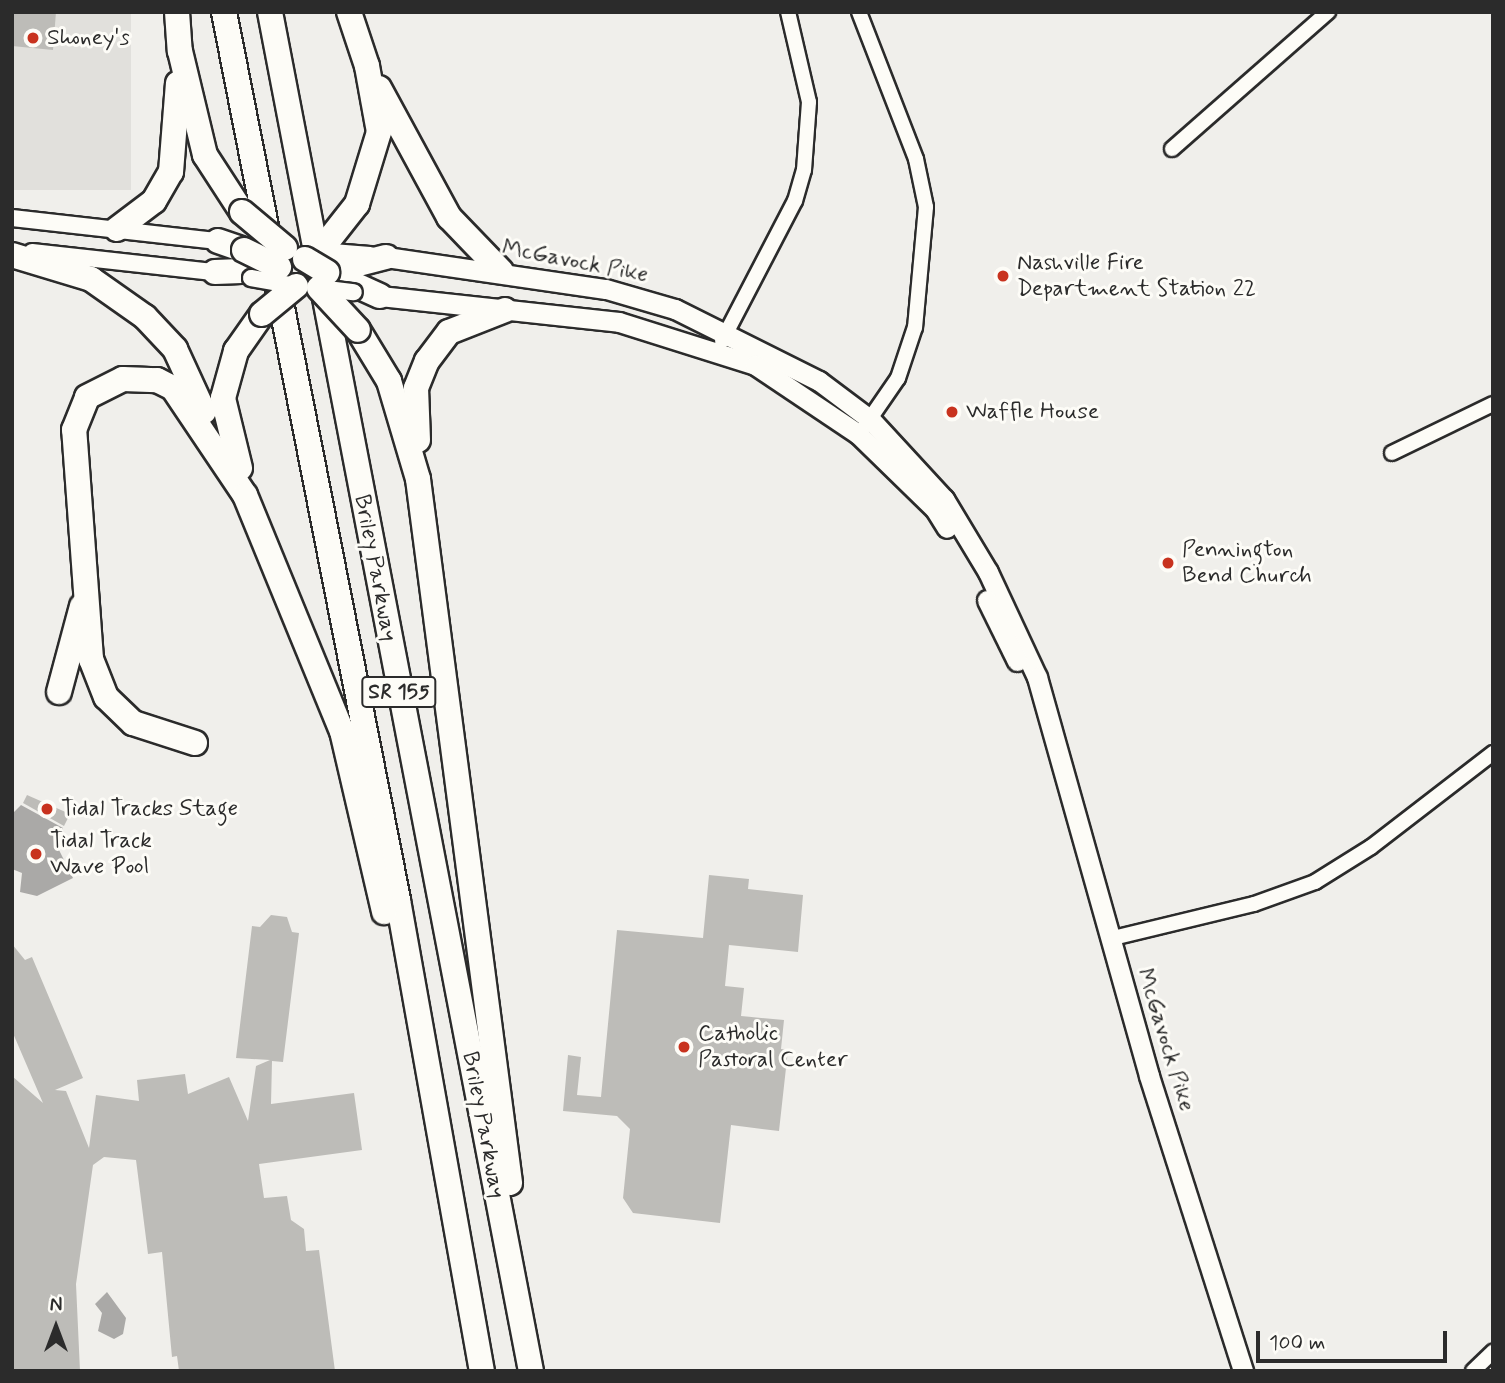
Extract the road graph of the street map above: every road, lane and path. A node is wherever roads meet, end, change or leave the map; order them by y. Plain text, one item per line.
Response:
1 (177, 12) edge
2 (224, 12) edge
3 (270, 12) edge
4 (349, 12) edge
5 (788, 12) edge
6 (859, 12) edge
7 (1328, 12) edge
8 (180, 51) junction
9 (367, 66) junction
10 (1172, 149) dead end
11 (12, 219) edge
12 (117, 229) junction
13 (218, 241) joint
14 (12, 253) edge
15 (386, 257) joint
16 (247, 261) junction
17 (320, 270) junction
18 (501, 271) junction
19 (215, 272) joint
20 (380, 296) joint
21 (505, 310) junction
22 (727, 333) junction
23 (716, 351) junction
24 (1493, 404) edge
25 (864, 427) junction
26 (210, 437) junction
27 (1392, 453) dead end
28 (418, 479) junction
29 (244, 495) junction
30 (86, 593) junction
31 (59, 692) dead end
32 (195, 743) dead end
33 (1493, 753) edge
34 (1110, 940) junction
35 (444, 1168) junction
36 (1493, 1352) edge
37 (482, 1371) edge
38 (531, 1371) edge
39 (537, 1371) edge
40 (1243, 1371) edge
41 (1473, 1371) edge

1 - 8 highway
2 - 35 highway, Briley Parkway / SR 155
3 - 38 highway, Briley Parkway / SR 155
4 - 9 highway
5 - 22 street
6 - 25 street
7 - 10 street
8 - 12 highway
8 - 17 highway, bridge
9 - 17 highway
9 - 18 highway
11 - 12 street
12 - 13 street
13 - 16 highway
14 - 19 street
14 - 26 highway
15 - 17 highway
15 - 18 main road, McGavock Pike
16 - 17 highway, bridge
16 - 19 highway
17 - 20 highway
17 - 28 highway, bridge
17 - 29 highway, bridge
18 - 22 main road, McGavock Pike
20 - 21 main road
21 - 23 main road
21 - 28 highway
22 - 23 street
22 - 25 main road, McGavock Pike
23 - 25 main road
24 - 27 street
25 - 34 main road, McGavock Pike
26 - 29 highway
26 - 30 highway
28 - 39 highway
29 - 35 highway
30 - 31 highway
30 - 32 highway
33 - 34 street
34 - 40 main road, McGavock Pike
35 - 37 highway, Briley Parkway / SR 155
36 - 41 street

